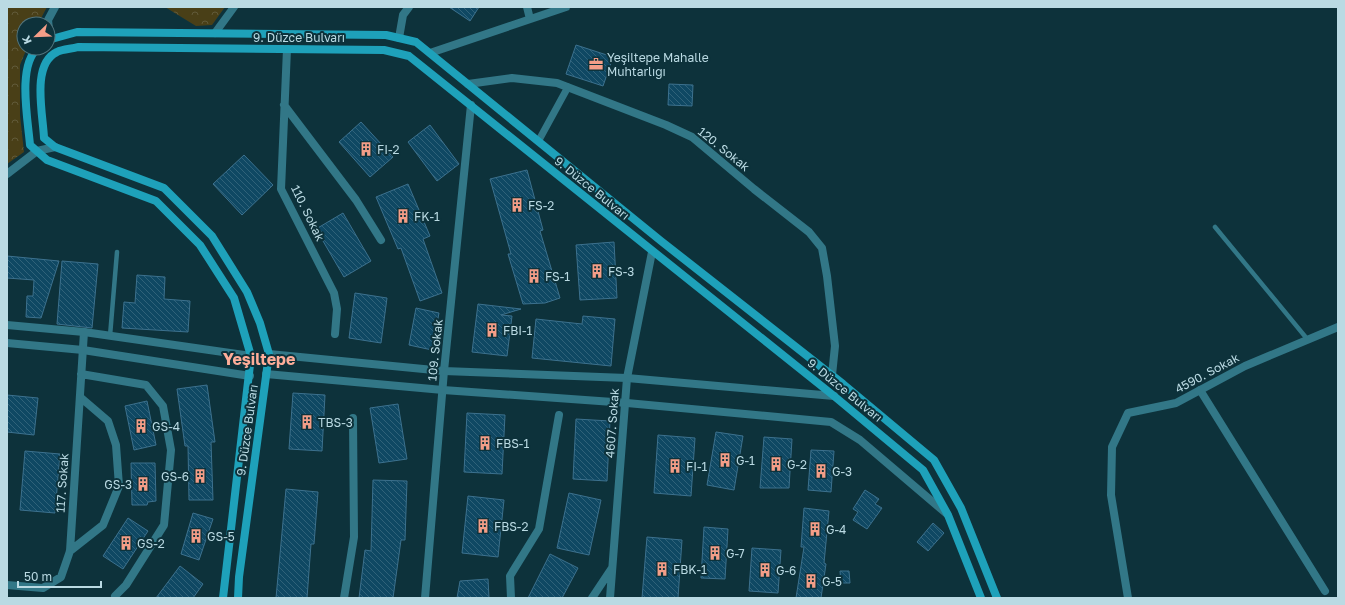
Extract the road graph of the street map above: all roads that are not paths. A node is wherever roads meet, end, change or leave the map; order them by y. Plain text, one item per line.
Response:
1 (56, 7) edge
2 (234, 7) edge
3 (409, 7) edge
4 (527, 7) edge
5 (566, 7) edge
6 (50, 16) edge
7 (530, 19) junction
8 (215, 33) junction
9 (56, 37) edge
10 (399, 38) junction
11 (287, 49) junction
12 (430, 53) junction
13 (32, 56) edge
14 (468, 84) junction
15 (568, 87) junction
16 (284, 105) junction
17 (471, 106) junction
18 (538, 140) junction
19 (55, 147) junction
20 (37, 152) junction
21 (7, 174) edge
22 (1215, 227) dead end
23 (381, 240) dead end
24 (116, 252) dead end
25 (652, 252) junction
26 (7, 325) edge
27 (1338, 327) edge
28 (84, 332) junction
29 (335, 334) dead end
30 (110, 336) junction
31 (1308, 340) junction
32 (7, 343) edge
33 (83, 350) junction
34 (269, 354) junction
35 (251, 356) junction
36 (444, 371) junction
37 (81, 374) junction
38 (266, 374) junction
39 (832, 375) junction
40 (250, 376) junction
41 (627, 378) junction
42 (443, 390) junction
43 (1200, 390) junction
44 (834, 396) junction
45 (80, 397) junction
46 (627, 402) junction
47 (559, 415) dead end
48 (352, 418) dead end
49 (948, 515) junction
50 (70, 551) junction
51 (612, 567) junction
52 (7, 586) edge
53 (1325, 591) dead end
54 (115, 596) dead end
55 (223, 598) edge
56 (238, 598) edge
57 (344, 598) edge
58 (426, 598) edge
59 (510, 598) edge
60 (592, 598) edge
61 (610, 598) edge
62 (981, 598) edge
63 (996, 598) edge
64 (1128, 598) edge

1 - 6 street
2 - 8 street
3 - 10 street
4 - 7 street
5 - 7 street
7 - 12 street
8 - 9 main road, 9. Düzce Bulvarı
8 - 10 main road, 9. Düzce Bulvarı
10 - 12 main road, 9. Düzce Bulvarı
11 - 16 street, 110. Sokak
11 - 17 main road, 9. Düzce Bulvarı
11 - 19 main road, 9. Düzce Bulvarı
12 - 14 main road, 9. Düzce Bulvarı
13 - 20 main road
14 - 15 street, 120. Sokak
14 - 18 main road, 9. Düzce Bulvarı
15 - 18 street
15 - 39 street, 120. Sokak
16 - 23 street
16 - 29 street, 110. Sokak
17 - 25 main road, 9. Düzce Bulvarı
17 - 36 street, 109. Sokak
18 - 39 main road, 9. Düzce Bulvarı
19 - 20 street
19 - 34 main road, 9. Düzce Bulvarı
20 - 21 street
20 - 35 main road, 9. Düzce Bulvarı
22 - 31 lane
24 - 30 lane
25 - 41 street, 4607. Sokak
25 - 44 main road, 9. Düzce Bulvarı
26 - 28 street
27 - 31 street, 4590. Sokak
28 - 30 street
28 - 33 street, 117. Sokak
30 - 35 street
31 - 43 street, 4590. Sokak
32 - 33 street
33 - 37 street, 117. Sokak
33 - 40 street
34 - 36 street
34 - 38 main road, 9. Düzce Bulvarı
35 - 40 main road, 9. Düzce Bulvarı
36 - 41 street
36 - 42 street, 109. Sokak
37 - 45 street, 117. Sokak
37 - 54 street
38 - 42 street
38 - 56 main road, 9. Düzce Bulvarı
39 - 63 main road, 9. Düzce Bulvarı
40 - 55 main road, 9. Düzce Bulvarı
41 - 44 street
41 - 46 street, 4607. Sokak
42 - 46 street
42 - 58 street, 109. Sokak
43 - 53 street
43 - 64 street, 4590. Sokak
44 - 49 main road, 9. Düzce Bulvarı
45 - 50 street, 117. Sokak
45 - 50 street
46 - 49 street
46 - 51 street, 4607. Sokak
47 - 59 street
48 - 57 street
49 - 62 main road, 9. Düzce Bulvarı
50 - 52 street, 117. Sokak
51 - 60 street
51 - 61 street, 4607. Sokak

